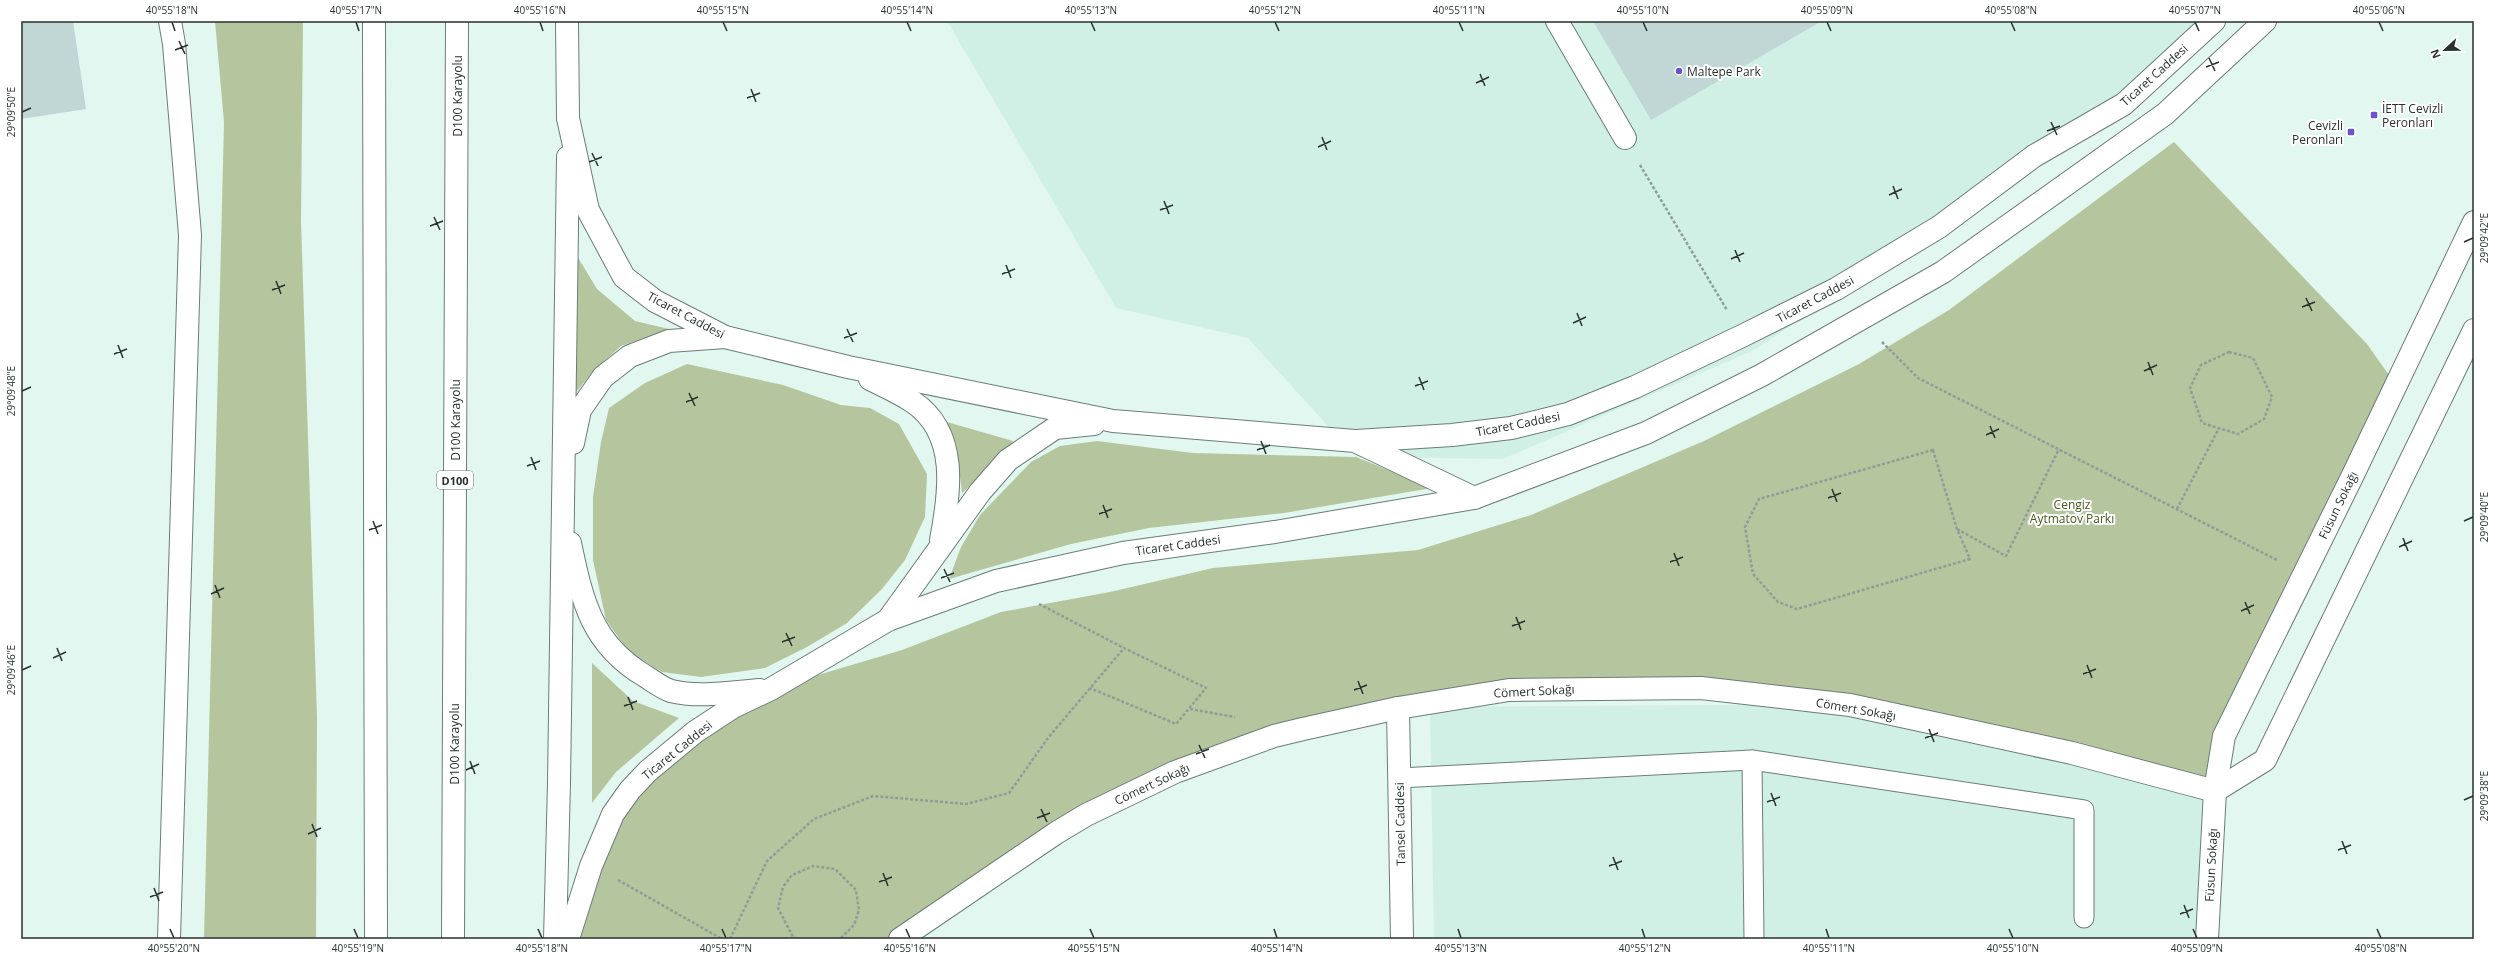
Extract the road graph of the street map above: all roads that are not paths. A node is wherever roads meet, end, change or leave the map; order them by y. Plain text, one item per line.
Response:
1 (170, 21) edge
2 (374, 21) edge
3 (457, 21) edge
4 (567, 21) edge
5 (1557, 21) edge
6 (2214, 21) edge
7 (2266, 21) edge
8 (568, 118) junction
9 (1625, 138) road end
10 (2474, 222) edge
11 (2474, 330) edge
12 (725, 337) junction
13 (848, 367) junction
14 (1114, 421) junction
15 (1355, 441) junction
16 (1474, 498) junction
17 (562, 505) junction
18 (940, 545) junction
19 (888, 620) junction
20 (771, 689) junction
21 (1398, 708) junction
22 (1752, 760) junction
23 (1399, 778) junction
24 (2215, 791) junction
25 (2084, 918) dead end
26 (169, 939) edge
27 (376, 939) edge
28 (453, 939) edge
29 (555, 939) edge
30 (568, 939) edge
31 (900, 939) edge
32 (1402, 939) edge
33 (1754, 939) edge
34 (2207, 939) edge

1 - 26 main road
2 - 27 main road
3 - 28 main road, D100 Karayolu / D100
4 - 8 main road
5 - 9 main road
6 - 15 main road, Ticaret Caddesi
7 - 16 main road, Ticaret Caddesi
8 - 12 main road, Ticaret Caddesi
8 - 17 main road
10 - 24 main road, Füsun Sokağı
11 - 24 main road
12 - 13 main road, Ticaret Caddesi
12 - 17 main road
13 - 14 main road, Ticaret Caddesi
13 - 18 main road, Ticaret Caddesi
14 - 15 main road, Ticaret Caddesi
14 - 18 main road, Ticaret Caddesi
15 - 16 main road, Ticaret Caddesi
16 - 19 main road, Ticaret Caddesi
17 - 20 main road
17 - 29 main road
18 - 19 main road, Ticaret Caddesi
19 - 20 main road, Ticaret Caddesi
20 - 30 main road, Ticaret Caddesi
21 - 23 main road, Tansel Caddesi
21 - 24 main road, Cömert Sokağı
21 - 31 main road, Cömert Sokağı
22 - 23 lane
22 - 25 lane
22 - 33 lane
23 - 32 main road, Tansel Caddesi
24 - 34 main road, Füsun Sokağı

